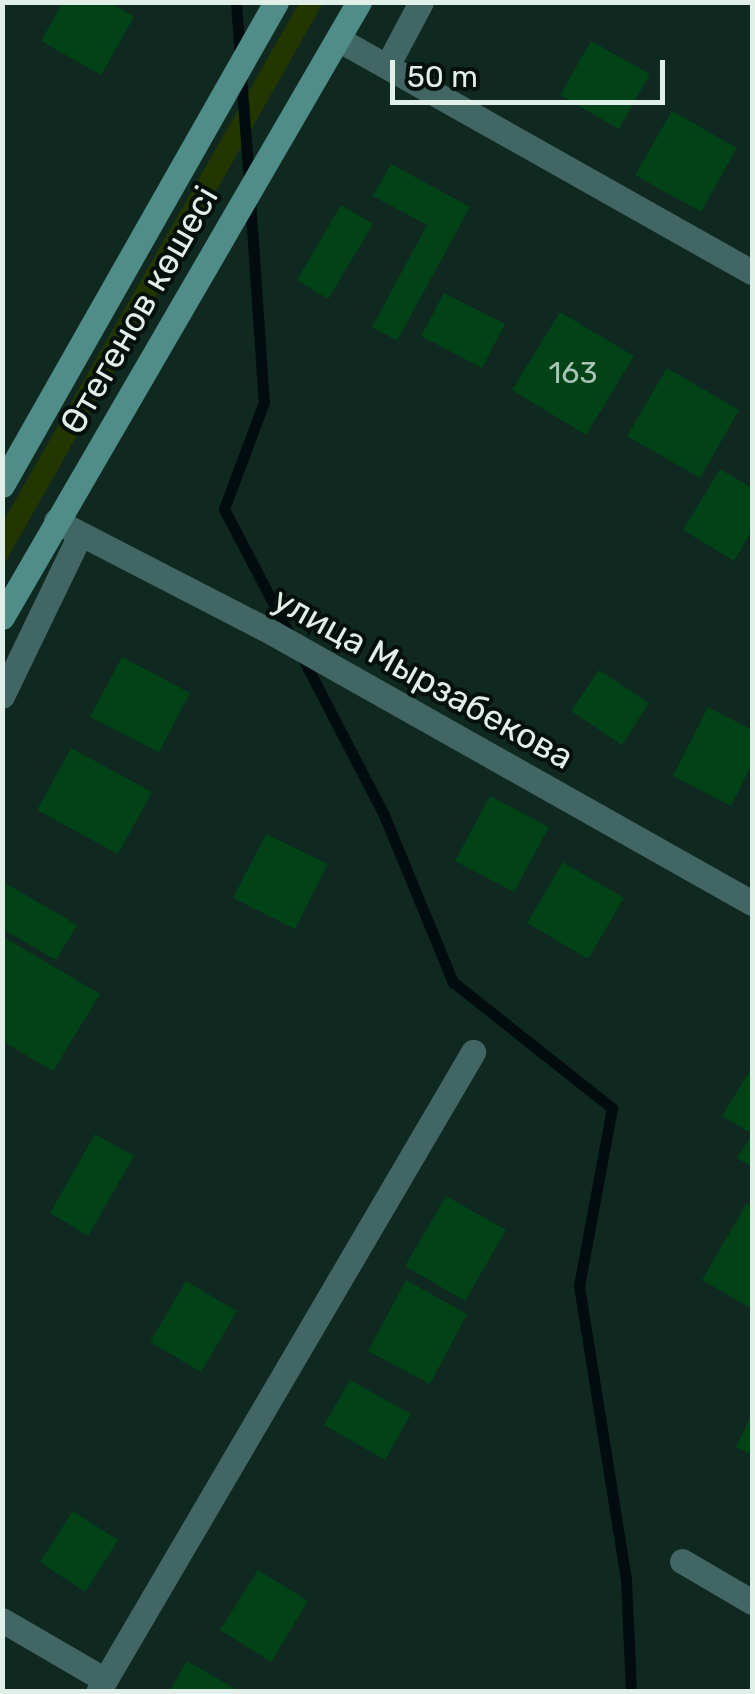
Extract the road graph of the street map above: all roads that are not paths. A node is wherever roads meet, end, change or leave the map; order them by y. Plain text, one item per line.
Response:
1 (276, 2) edge
2 (359, 2) edge
3 (421, 2) edge
4 (338, 39) junction
5 (387, 66) junction
6 (752, 272) edge
7 (2, 485) edge
8 (56, 522) junction
9 (80, 535) junction
10 (2, 616) edge
11 (2, 696) edge
12 (752, 903) edge
13 (473, 1052) dead end
14 (682, 1561) dead end
15 (752, 1602) edge
16 (2, 1620) edge
17 (102, 1686) edge

1 - 7 main road, Өтегенов көшесі
2 - 4 main road, Өтегенов көшесі
3 - 5 street
4 - 5 street
4 - 8 main road, Өтегенов көшесі
5 - 6 street
8 - 9 street, улица Мырзабекова
8 - 10 main road, Өтегенов көшесі
9 - 11 street
9 - 12 street, улица Мырзабекова
13 - 17 street
14 - 15 street
16 - 17 street

